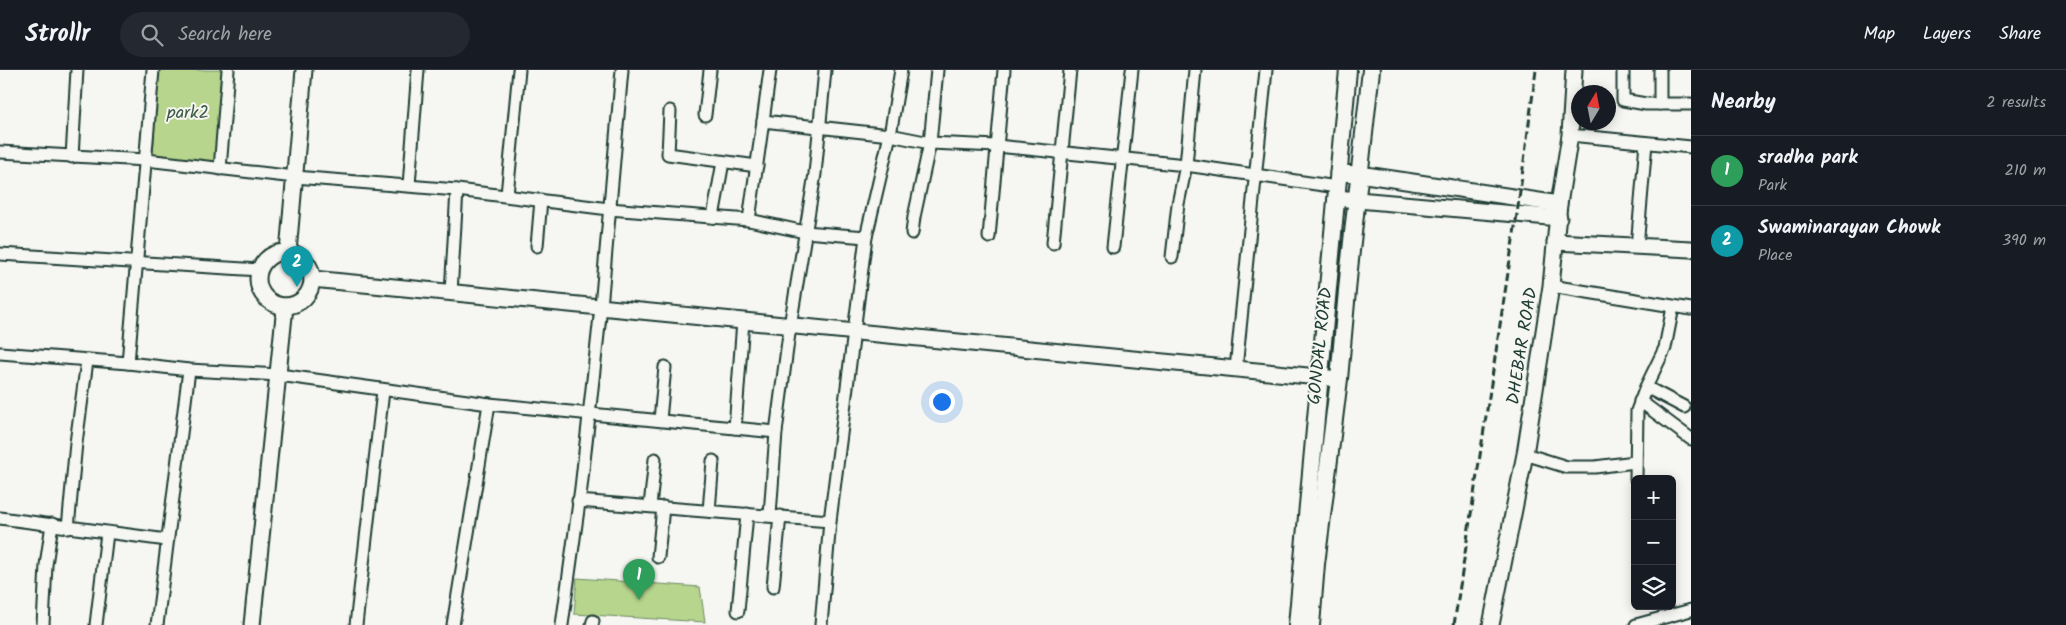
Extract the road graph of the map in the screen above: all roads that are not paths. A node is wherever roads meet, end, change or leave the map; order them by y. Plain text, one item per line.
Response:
1 (77, 70) edge
2 (153, 70) edge
3 (228, 70) edge
4 (304, 70) edge
5 (418, 70) edge
6 (519, 70) edge
7 (622, 70) edge
8 (710, 70) edge
9 (770, 70) edge
10 (825, 70) edge
11 (901, 70) edge
12 (937, 70) edge
13 (1004, 70) edge
14 (1070, 70) edge
15 (1132, 70) edge
16 (1195, 70) edge
17 (1266, 70) edge
18 (1348, 70) edge
19 (1371, 70) edge
20 (1574, 70) edge
21 (1623, 70) edge
22 (1660, 70) edge
23 (1660, 104) junction
24 (1691, 104) edge
25 (670, 110) dead end
26 (705, 115) dead end
27 (763, 121) junction
28 (819, 127) junction
29 (890, 135) junction
30 (1570, 135) junction
31 (930, 143) junction
32 (1646, 143) junction
33 (997, 146) junction
34 (1691, 147) edge
35 (0, 152) edge
36 (1060, 154) junction
37 (72, 157) junction
38 (1122, 159) junction
39 (146, 160) junction
40 (723, 162) junction
41 (1186, 165) junction
42 (757, 166) junction
43 (220, 169) junction
44 (1360, 174) junction
45 (1256, 175) junction
46 (295, 177) junction
47 (409, 185) junction
48 (1337, 186) junction
49 (457, 190) junction
50 (508, 195) junction
51 (1357, 199) junction
52 (541, 200) junction
53 (609, 209) junction
54 (1559, 211) junction
55 (713, 217) junction
56 (749, 220) junction
57 (805, 232) junction
58 (912, 233) dead end
59 (866, 237) junction
60 (989, 237) dead end
61 (1555, 242) junction
62 (1053, 243) dead end
63 (536, 246) dead end
64 (1113, 247) dead end
65 (1637, 247) junction
66 (1691, 249) edge
67 (288, 252) junction
68 (0, 254) edge
69 (1172, 256) dead end
70 (137, 263) junction
71 (260, 270) junction
72 (312, 279) junction
73 (1551, 286) junction
74 (451, 293) junction
75 (286, 306) junction
76 (1673, 307) junction
77 (601, 308) junction
78 (1691, 309) edge
79 (743, 321) junction
80 (790, 326) junction
81 (855, 332) junction
82 (0, 353) edge
83 (87, 361) junction
84 (128, 363) junction
85 (665, 367) dead end
86 (1236, 369) junction
87 (189, 370) junction
88 (279, 375) junction
89 (1321, 378) junction
90 (1339, 379) junction
91 (1646, 387) junction
92 (383, 391) junction
93 (1640, 401) junction
94 (489, 404) junction
95 (1684, 407) dead end
96 (589, 413) junction
97 (660, 420) junction
98 (736, 428) junction
99 (776, 432) junction
100 (1691, 439) edge
101 (1525, 454) junction
102 (655, 459) dead end
103 (713, 461) dead end
104 (1635, 462) junction
105 (1636, 475) edge
106 (578, 501) junction
107 (650, 506) junction
108 (663, 507) junction
109 (709, 511) junction
110 (748, 514) junction
111 (775, 516) junction
112 (0, 518) edge
113 (830, 521) junction
114 (52, 524) junction
115 (68, 528) junction
116 (107, 533) junction
117 (167, 540) junction
118 (658, 557) dead end
119 (773, 587) dead end
120 (1691, 610) edge
121 (738, 611) dead end
122 (1649, 623) edge
123 (43, 625) edge
124 (96, 625) edge
125 (157, 625) edge
126 (252, 625) edge
127 (356, 625) edge
128 (453, 625) edge
129 (562, 625) edge
130 (821, 625) edge
131 (1297, 625) edge
132 (1311, 625) edge
133 (1492, 625) edge
134 (1636, 625) edge
135 (1666, 625) edge

1 - 37 street
2 - 39 street
3 - 43 street
4 - 46 street
5 - 47 street
6 - 50 street
7 - 53 street
8 - 26 street
9 - 27 street
10 - 28 street
11 - 29 street
12 - 31 street
13 - 33 street
14 - 36 street
15 - 38 street
16 - 41 street
17 - 45 street
18 - 48 main road, GONDAL ROAD
19 - 44 main road, GONDAL ROAD
20 - 30 street, DHEBAR ROAD
21 - 23 street
22 - 23 street
23 - 24 street
25 - 40 street
27 - 28 street
27 - 42 street
28 - 29 street
28 - 57 street
29 - 31 street
29 - 59 street
30 - 32 street
30 - 54 street, DHEBAR ROAD
31 - 33 street
31 - 58 street
32 - 34 street
32 - 65 street
33 - 36 street
33 - 60 street
35 - 37 street
36 - 38 street
36 - 62 street
37 - 39 street
38 - 41 street
38 - 64 street
39 - 43 street
39 - 70 street
40 - 42 street
40 - 55 street
41 - 45 street
41 - 69 street
42 - 56 street
43 - 46 street
44 - 48 street
44 - 51 main road, GONDAL ROAD
44 - 54 street
45 - 48 street
45 - 86 street
46 - 47 street
46 - 67 street
47 - 49 street
48 - 51 street
48 - 89 main road, GONDAL ROAD
49 - 50 street
49 - 74 street
50 - 52 street
51 - 54 street
51 - 90 main road, GONDAL ROAD
52 - 53 street
52 - 63 street
53 - 55 street
53 - 77 street
54 - 61 street, DHEBAR ROAD
55 - 56 street
56 - 57 street
57 - 59 street
57 - 80 street
59 - 81 street
61 - 65 street
61 - 73 street, DHEBAR ROAD
65 - 66 street
67 - 71 street
67 - 72 street
68 - 70 street
70 - 71 street
70 - 84 street
71 - 75 street
72 - 74 street
72 - 75 street
73 - 76 street
73 - 101 street, DHEBAR ROAD
74 - 77 street
75 - 88 street
76 - 78 street
76 - 91 street
77 - 79 street
77 - 96 street
79 - 80 street
79 - 98 street
80 - 81 street
80 - 99 street
81 - 86 street
81 - 113 street
82 - 83 street
83 - 84 street
83 - 115 street
84 - 87 street
85 - 97 street
86 - 89 street
87 - 88 street
87 - 117 street
88 - 92 street
88 - 126 street
89 - 90 street
89 - 131 main road, GONDAL ROAD
90 - 132 main road, GONDAL ROAD
91 - 93 street
91 - 95 street
92 - 94 street
92 - 127 street
93 - 100 street
93 - 104 street
94 - 96 street
94 - 128 street
96 - 97 street
96 - 106 street
97 - 98 street
98 - 99 street
99 - 111 street
101 - 104 street
101 - 133 street, DHEBAR ROAD
102 - 107 street
103 - 109 street
104 - 105 street
106 - 107 street
106 - 129 street
107 - 108 street
108 - 109 street
108 - 118 street
109 - 110 street
110 - 111 street
110 - 121 street
111 - 113 street
111 - 119 street
112 - 114 street
113 - 130 street
114 - 115 street
114 - 123 street
115 - 116 street
116 - 117 street
116 - 124 street
117 - 125 street
120 - 122 street
122 - 134 street
122 - 135 street

